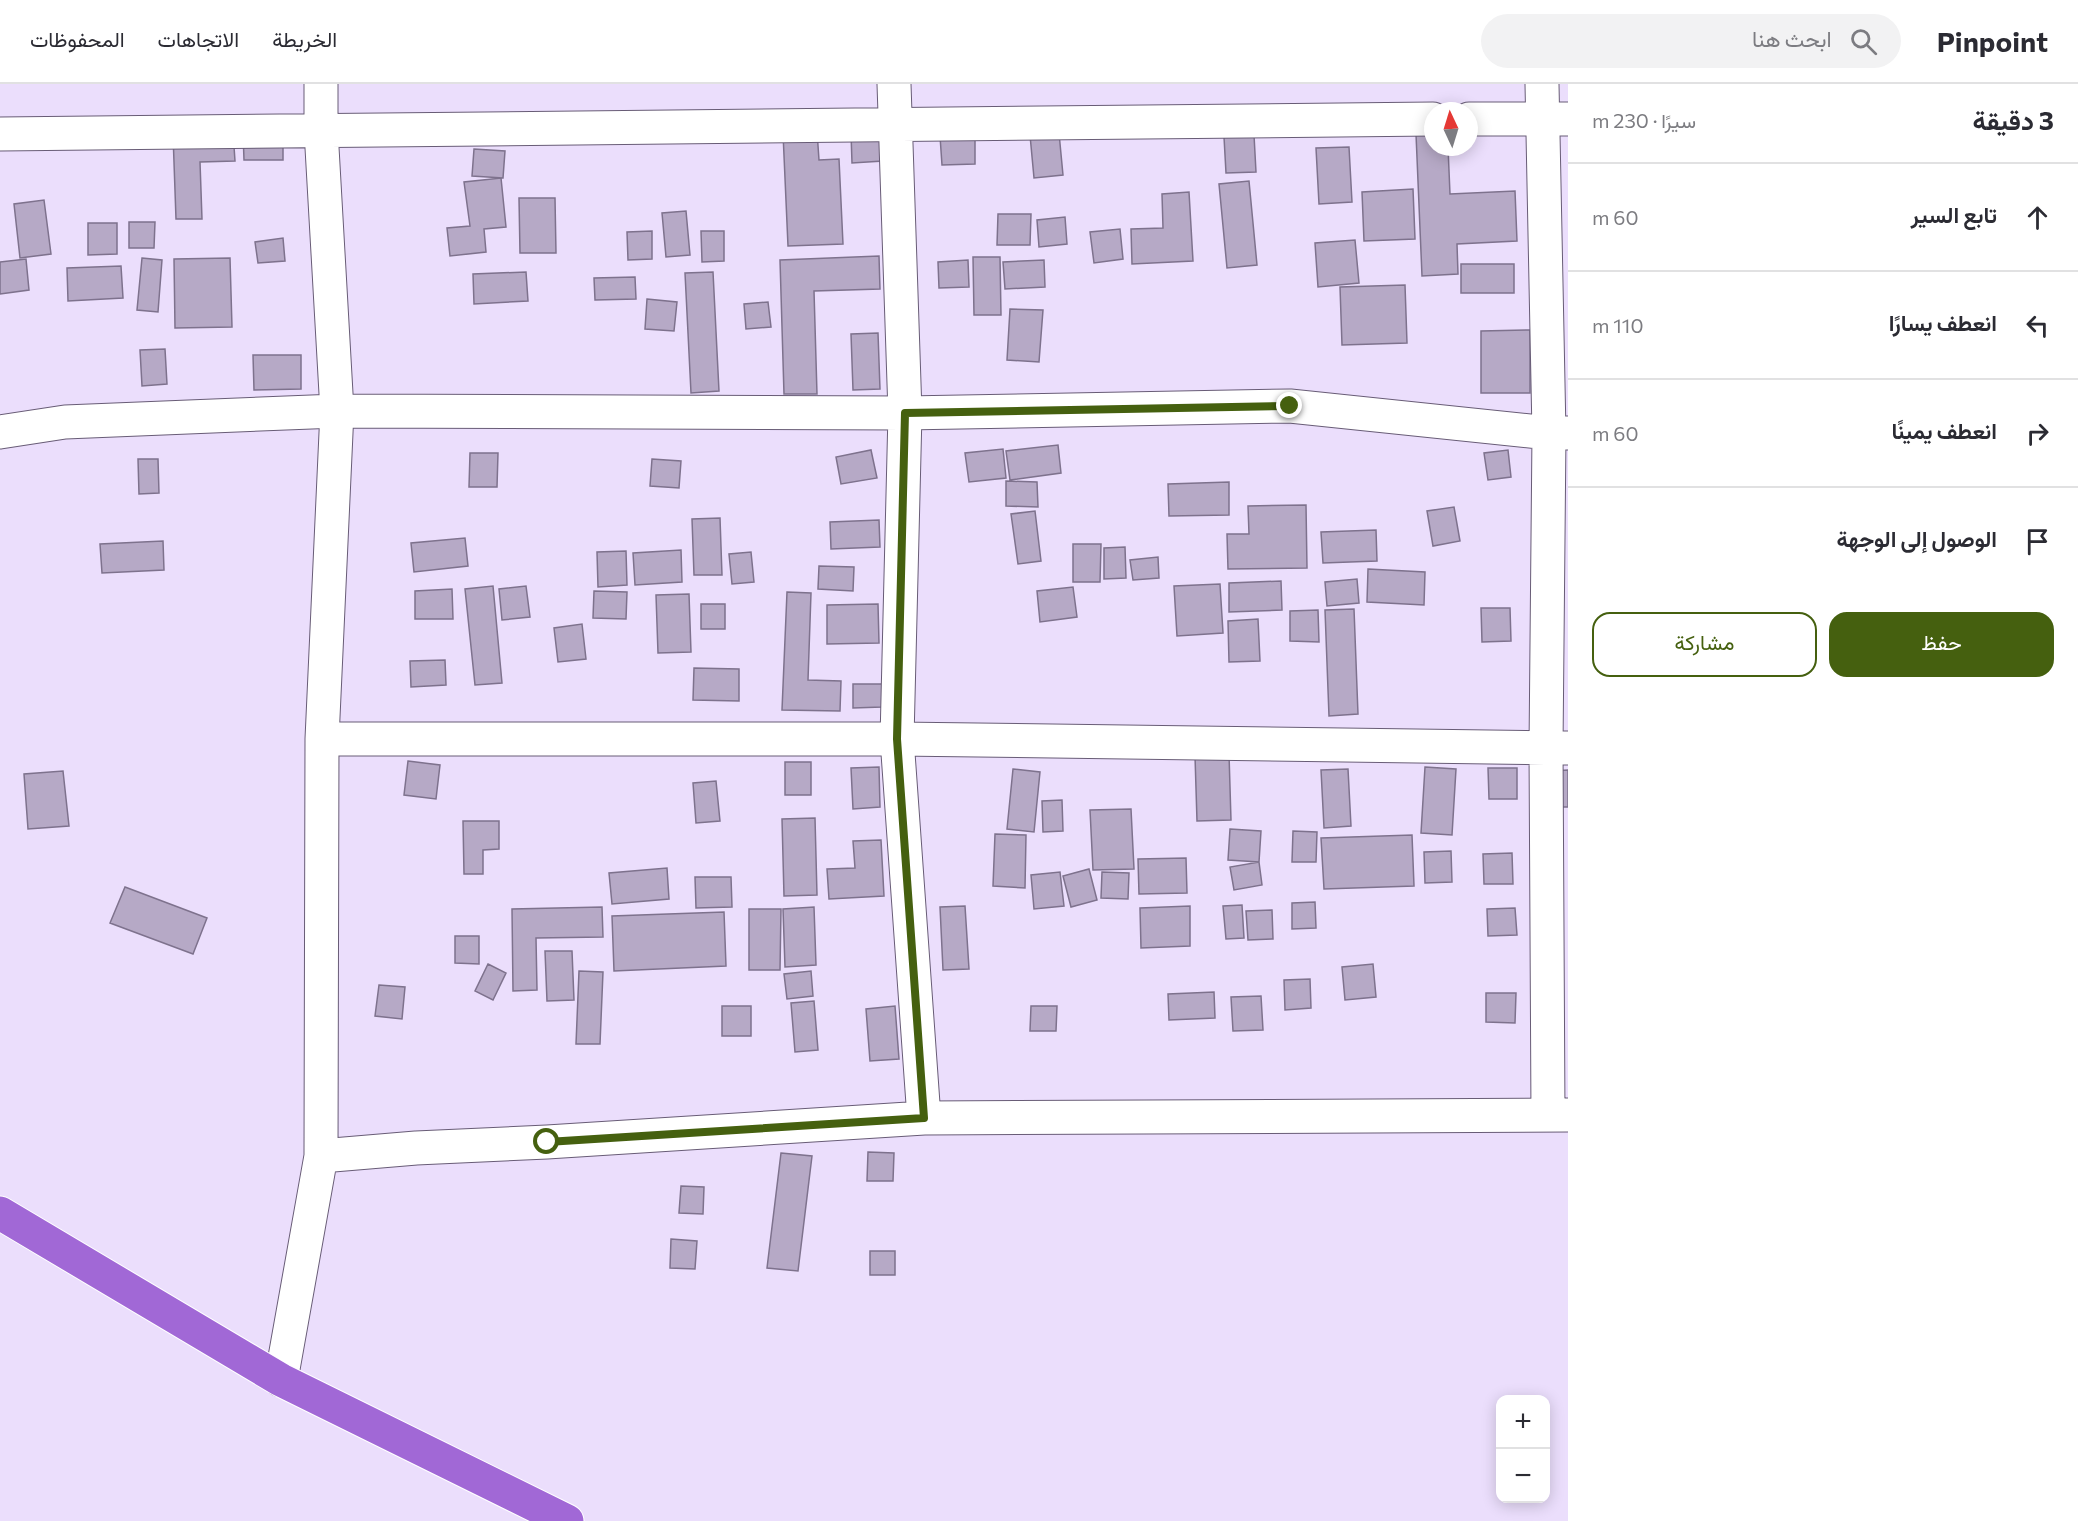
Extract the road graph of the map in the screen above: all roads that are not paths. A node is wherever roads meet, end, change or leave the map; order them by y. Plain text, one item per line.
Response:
1 (321, 84) edge
2 (894, 84) edge
3 (1542, 84) edge
4 (1555, 118) edge
5 (1424, 119) edge
6 (1478, 119) edge
7 (894, 125) junction
8 (321, 130) junction
9 (0, 134) edge
10 (337, 411) junction
11 (905, 413) junction
12 (0, 432) edge
13 (1558, 434) edge
14 (322, 738) junction
15 (897, 739) junction
16 (1557, 748) edge
17 (1558, 1115) edge
18 (924, 1118) junction
19 (321, 1156) junction
20 (0, 1213) edge
21 (281, 1380) junction
22 (567, 1521) edge

1 - 8 street
2 - 7 street
3 - 4 street
4 - 6 street
4 - 13 street
5 - 7 street
7 - 8 street
7 - 11 street
8 - 9 street
8 - 10 street
10 - 11 street
10 - 12 street
10 - 14 street
11 - 13 street
11 - 15 street
13 - 16 street
14 - 15 street
14 - 19 street
15 - 16 street
15 - 18 street
16 - 17 street
17 - 18 street
18 - 19 street
19 - 21 street
20 - 21 highway
21 - 22 highway

